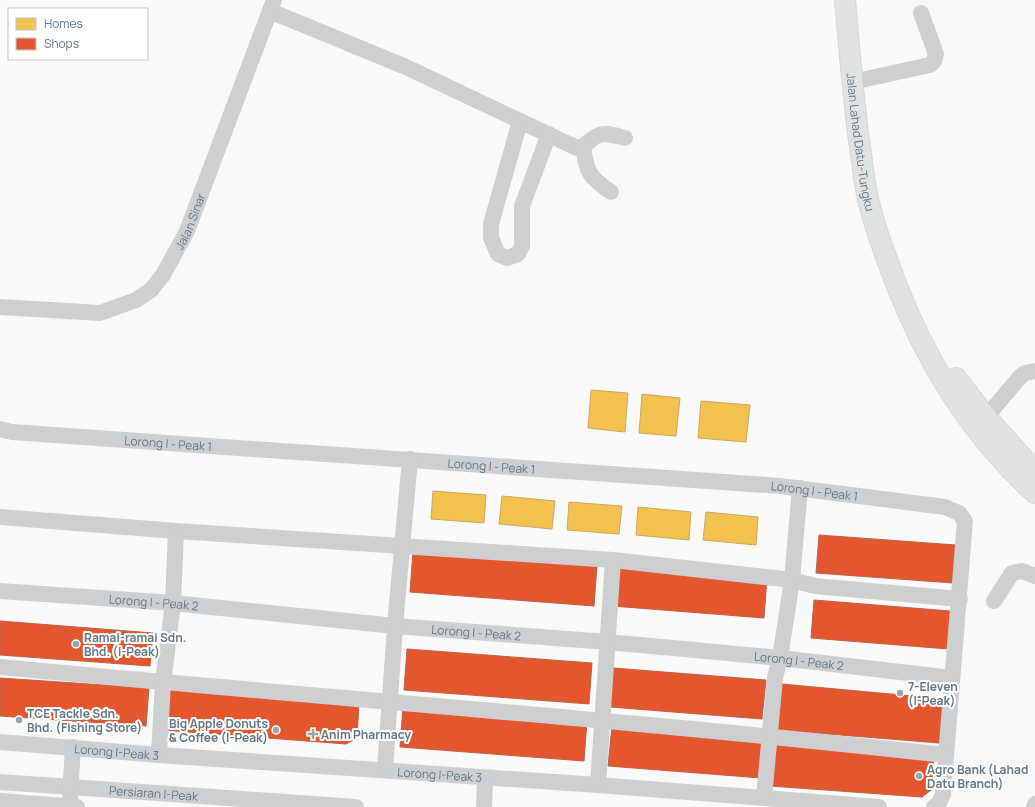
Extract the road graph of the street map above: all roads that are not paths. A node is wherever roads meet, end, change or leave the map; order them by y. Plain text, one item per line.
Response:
1 (845, 0) edge
2 (272, 6) edge
3 (921, 13) dead end
4 (852, 82) junction
5 (520, 121) junction
6 (549, 134) junction
7 (625, 138) dead end
8 (583, 147) junction
9 (611, 192) dead end
10 (895, 280) junction
11 (0, 307) edge
12 (1035, 371) edge
13 (986, 417) junction
14 (4, 431) edge
15 (410, 459) junction
16 (1035, 471) edge
17 (800, 488) junction
18 (1035, 493) edge
19 (0, 517) edge
20 (176, 531) junction
21 (401, 544) junction
22 (613, 560) junction
23 (1035, 576) edge
24 (792, 580) junction
25 (0, 591) edge
26 (960, 600) junction
27 (174, 602) junction
28 (994, 602) dead end
29 (395, 626) junction
30 (608, 642) junction
31 (780, 658) junction
32 (0, 667) edge
33 (952, 678) junction
34 (163, 683) junction
35 (389, 702) junction
36 (601, 720) junction
37 (770, 736) junction
38 (0, 742) edge
39 (73, 747) junction
40 (159, 755) junction
41 (945, 755) junction
42 (385, 769) junction
43 (485, 778) junction
44 (0, 782) edge
45 (598, 785) junction
46 (71, 787) junction
47 (0, 801) edge
48 (774, 802) edge
49 (73, 807) edge
50 (356, 807) edge
51 (484, 807) edge
52 (879, 807) edge
53 (934, 807) edge

1 - 4 main road, Jalan Lahad Datu-Tungku
2 - 5 street
2 - 11 street, Jalan Sinar
3 - 4 street
4 - 10 main road, Jalan Lahad Datu-Tungku
5 - 6 street
5 - 6 street
6 - 8 street
7 - 8 street
8 - 9 street
10 - 13 main road, Jalan Lahad Datu-Tungku
10 - 18 main road, Jalan Lahad Datu-Tungku
12 - 13 street
13 - 16 main road, Jalan Lahad Datu-Tungku
14 - 15 street, Lorong I - Peak 1
15 - 17 street, Lorong I - Peak 1
15 - 21 street
17 - 24 street
17 - 26 street, Lorong I - Peak 1
19 - 20 street
20 - 21 street
20 - 27 street
21 - 22 street
21 - 29 street
22 - 24 street
22 - 30 street
23 - 28 street
24 - 26 street
24 - 31 street
25 - 27 street, Lorong I - Peak 2
26 - 33 street
27 - 29 street, Lorong I - Peak 2
27 - 34 street
29 - 30 street, Lorong I - Peak 2
29 - 35 street
30 - 31 street, Lorong I - Peak 2
30 - 36 street
31 - 33 street, Lorong I - Peak 2
31 - 37 street
32 - 34 street
33 - 41 street
34 - 35 street
34 - 40 street
35 - 36 street
35 - 42 street
36 - 37 street
36 - 45 street
37 - 41 street
37 - 48 street
38 - 39 street, Lorong I-Peak 3
39 - 40 street, Lorong I-Peak 3
39 - 46 street
40 - 42 street, Lorong I-Peak 3
41 - 53 street
42 - 43 street, Lorong I-Peak 3
43 - 45 street, Lorong I-Peak 3
43 - 51 street
44 - 46 street, Persiaran I-Peak
45 - 48 street, Lorong I-Peak 3
46 - 49 street
46 - 50 street, Persiaran I-Peak
47 - 49 street
48 - 52 street, Lorong I-Peak 3

